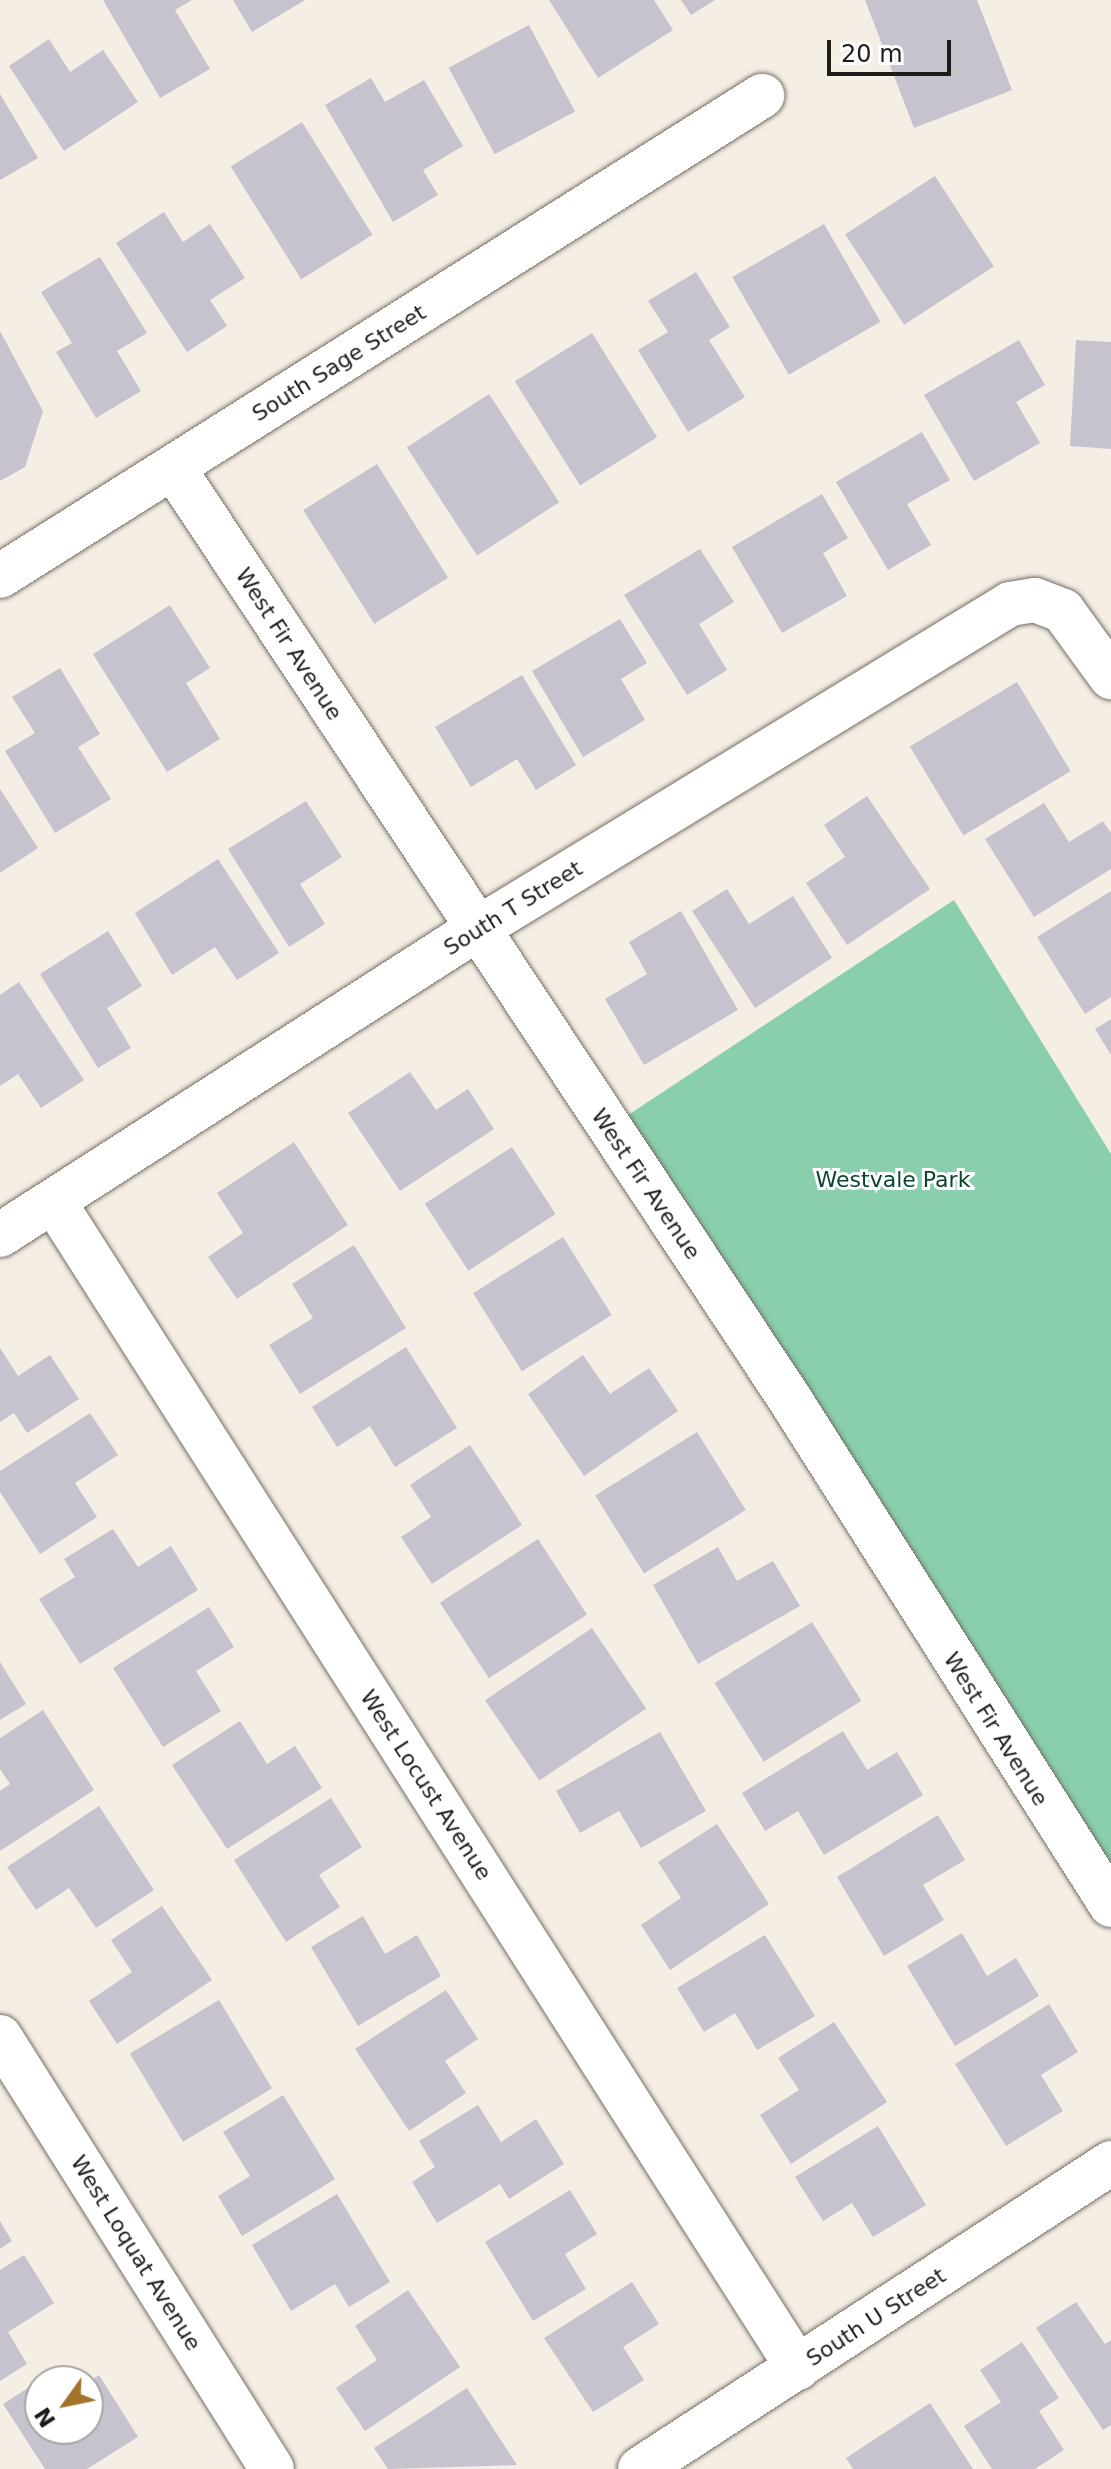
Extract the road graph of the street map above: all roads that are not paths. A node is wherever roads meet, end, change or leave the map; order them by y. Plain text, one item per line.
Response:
1 (762, 96) dead end
2 (174, 469) junction
3 (0, 576) edge
4 (1111, 677) edge
5 (477, 929) junction
6 (54, 1202) junction
7 (0, 1235) edge
8 (1111, 1905) edge
9 (0, 2037) edge
10 (1111, 2163) edge
11 (798, 2368) junction
12 (272, 2469) edge
13 (640, 2469) edge

1 - 2 street, South Sage Street
2 - 3 street, South Sage Street
2 - 5 street, West Fir Avenue
4 - 5 street, South T Street
5 - 6 street, South T Street
5 - 8 street, West Fir Avenue
6 - 7 street, South T Street
6 - 11 street, West Locust Avenue
9 - 12 street, West Loquat Avenue
10 - 11 street, South U Street
11 - 13 street, South U Street

